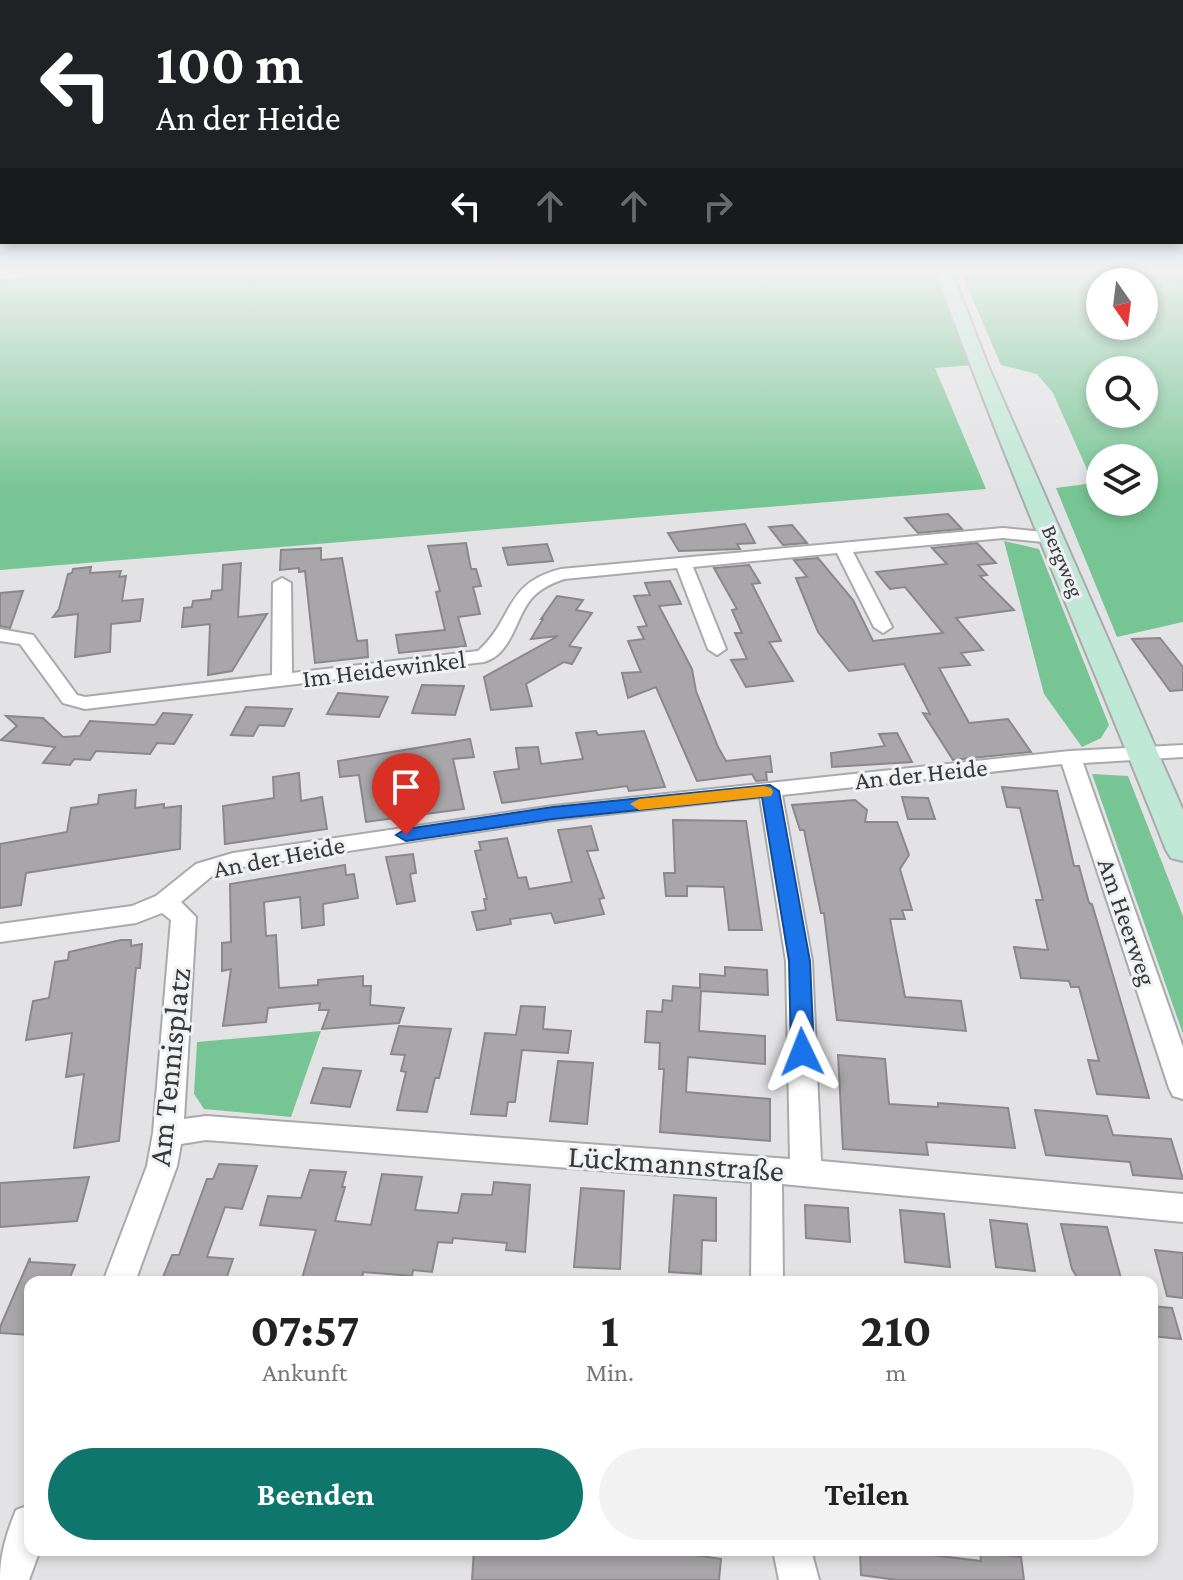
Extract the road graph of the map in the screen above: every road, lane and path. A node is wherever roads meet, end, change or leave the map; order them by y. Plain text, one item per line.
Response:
1 (972, 346) edge
2 (1053, 538) junction
3 (843, 548) junction
4 (683, 562) junction
5 (282, 583) dead end
6 (883, 627) dead end
7 (0, 635) edge
8 (717, 649) dead end
9 (282, 681) junction
10 (1183, 751) edge
11 (1143, 754) junction
12 (1070, 757) junction
13 (770, 791) junction
14 (1183, 850) edge
15 (165, 902) junction
16 (0, 933) edge
17 (1183, 1088) edge
18 (168, 1133) junction
19 (767, 1171) junction
20 (806, 1173) junction
21 (1183, 1208) edge
22 (121, 1276) edge
23 (767, 1276) edge
24 (24, 1540) edge
25 (793, 1556) edge
26 (9, 1580) edge
27 (799, 1580) edge

1 - 2 main road, Bergweg
2 - 3 street, Im Heidewinkel
2 - 11 main road, Bergweg
3 - 4 street, Im Heidewinkel
3 - 6 street
4 - 8 street
4 - 9 street, Im Heidewinkel
5 - 9 street, Im Heidewinkel
7 - 9 street, Im Heidewinkel
10 - 11 street, An der Heide
11 - 12 street, An der Heide
11 - 14 main road, Bergweg
12 - 13 street, An der Heide
12 - 17 street, Am Heerweg
13 - 15 street, An der Heide
13 - 20 street
15 - 16 street, An der Heide
15 - 18 street, Am Tennisplatz
18 - 19 street, Lückmannstraße
18 - 22 street, Am Tennisplatz
19 - 20 street, Lückmannstraße
19 - 23 street
20 - 21 street, Lückmannstraße
24 - 26 street
25 - 27 street

